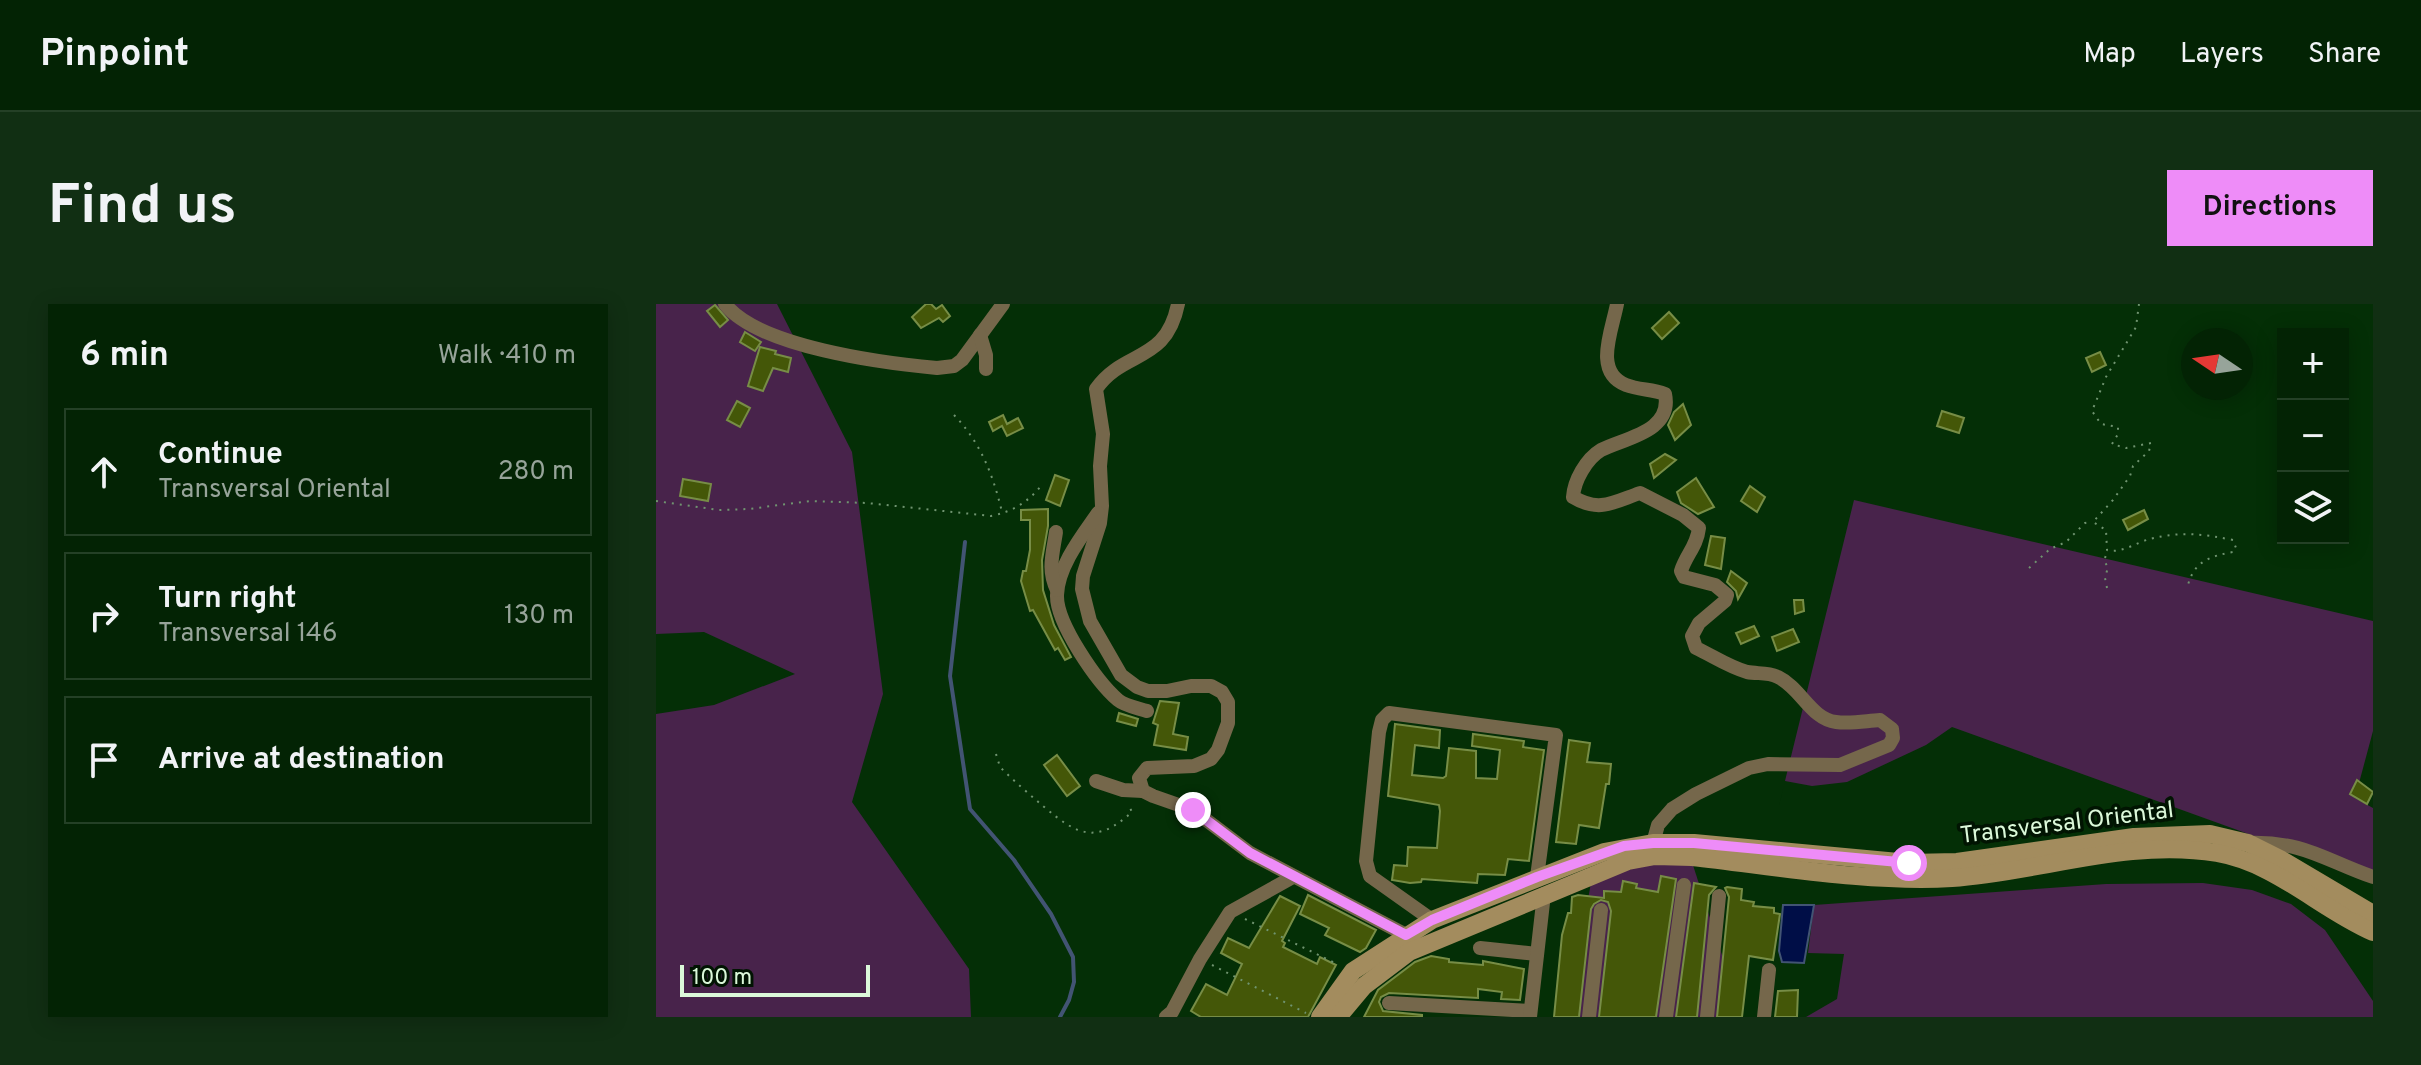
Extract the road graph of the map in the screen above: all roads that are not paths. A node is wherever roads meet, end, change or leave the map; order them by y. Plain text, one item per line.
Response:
1 (725, 304) edge
2 (1003, 304) edge
3 (1178, 304) edge
4 (1617, 304) edge
5 (980, 335) junction
6 (986, 369) dead end
7 (1102, 506) junction
8 (1056, 532) dead end
9 (1058, 590) junction
10 (1147, 711) dead end
11 (1096, 781) dead end
12 (1143, 791) junction
13 (1653, 843) junction
14 (2248, 843) junction
15 (1293, 877) junction
16 (2373, 877) edge
17 (1684, 885) dead end
18 (1540, 886) junction
19 (1719, 896) dead end
20 (1601, 910) dead end
21 (2373, 914) edge
22 (1432, 920) junction
23 (2373, 932) edge
24 (1406, 935) junction
25 (1480, 948) dead end
26 (1537, 954) junction
27 (1769, 970) dead end
28 (1389, 1003) dead end
29 (1530, 1014) edge
30 (1173, 1015) edge
31 (1320, 1017) edge
32 (1338, 1017) edge
33 (1589, 1017) edge
34 (1666, 1017) edge
35 (1707, 1017) edge
36 (1764, 1017) edge

1 - 5 street
2 - 5 street
3 - 7 street
4 - 13 street
5 - 6 street
7 - 9 street
7 - 12 street
8 - 9 street
9 - 10 street
11 - 12 street
12 - 15 street
13 - 14 main road, Transversal Oriental
13 - 18 main road, Transversal Oriental
14 - 16 street
14 - 21 main road, Transversal Oriental
15 - 24 street
15 - 30 street
17 - 34 street
18 - 22 main road, Transversal Oriental
18 - 22 street
18 - 23 main road, Transversal Oriental
18 - 26 street
18 - 32 main road, Transversal Oriental
19 - 35 street
20 - 33 street
22 - 24 main road, Transversal Oriental
24 - 31 main road, Transversal Oriental
25 - 26 street
26 - 29 street
27 - 36 street
28 - 29 street

